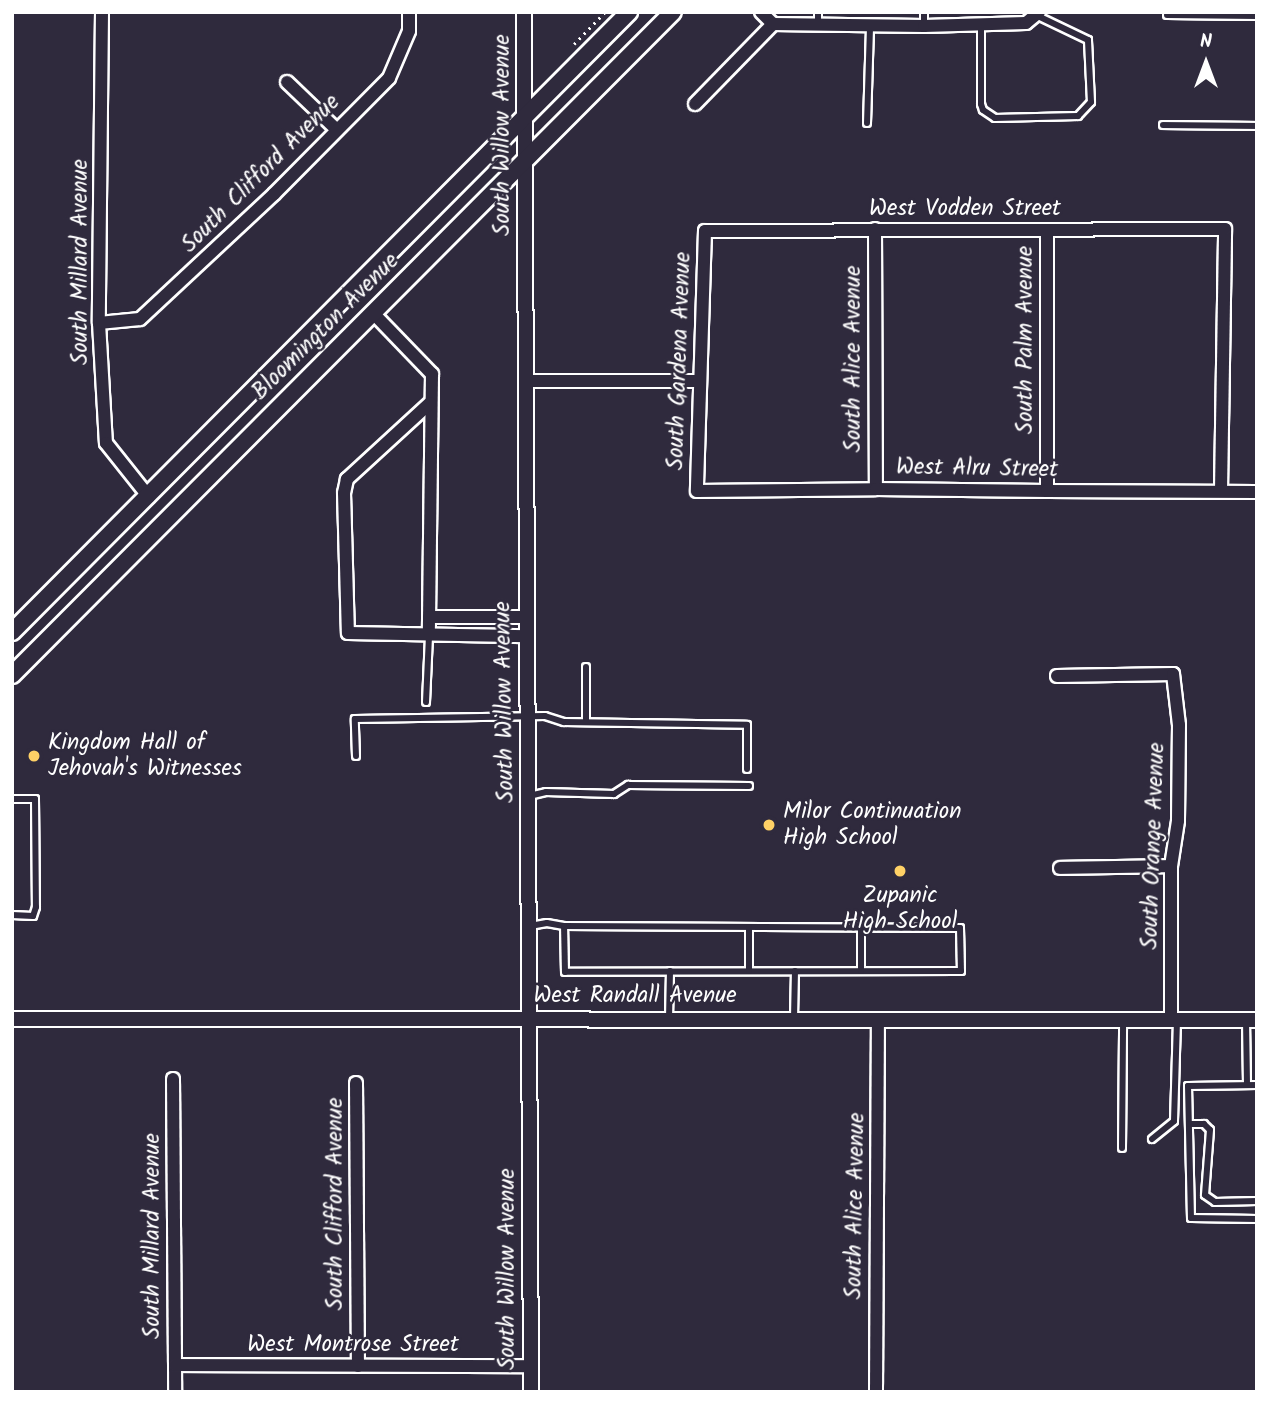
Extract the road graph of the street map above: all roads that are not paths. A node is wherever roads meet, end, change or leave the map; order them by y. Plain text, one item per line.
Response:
1 (102, 12) edge
2 (409, 12) edge
3 (524, 12) edge
4 (629, 12) edge
5 (673, 12) edge
6 (761, 12) edge
7 (924, 12) edge
8 (1039, 14) edge
9 (1167, 15) dead end
10 (1257, 16) edge
11 (818, 18) edge
12 (773, 24) junction
13 (981, 24) junction
14 (870, 25) junction
15 (924, 26) junction
16 (287, 82) dead end
17 (695, 104) dead end
18 (526, 114) junction
19 (867, 123) dead end
20 (1163, 125) dead end
21 (1257, 126) edge
22 (336, 129) junction
23 (527, 160) junction
24 (875, 229) junction
25 (705, 231) joint
26 (1047, 231) junction
27 (373, 313) junction
28 (99, 323) junction
29 (526, 382) junction
30 (701, 382) junction
31 (430, 403) junction
32 (876, 489) junction
33 (697, 491) joint
34 (1047, 491) junction
35 (1221, 491) junction
36 (1257, 492) edge
37 (149, 496) junction
38 (429, 617) junction
39 (528, 617) junction
40 (12, 632) edge
41 (429, 635) junction
42 (528, 636) junction
43 (586, 667) dead end
44 (12, 675) edge
45 (1057, 676) dead end
46 (426, 702) dead end
47 (528, 718) junction
48 (586, 722) junction
49 (356, 756) dead end
50 (747, 769) dead end
51 (749, 786) dead end
52 (529, 796) junction
53 (12, 799) edge
54 (1171, 866) junction
55 (1060, 868) dead end
56 (12, 915) edge
57 (530, 926) junction
58 (564, 926) junction
59 (749, 927) junction
60 (861, 928) junction
61 (670, 971) junction
62 (749, 971) junction
63 (795, 971) junction
64 (861, 971) junction
65 (531, 1018) junction
66 (12, 1019) edge
67 (669, 1019) junction
68 (794, 1019) junction
69 (878, 1020) junction
70 (1123, 1020) junction
71 (1174, 1020) junction
72 (1252, 1020) edge
73 (173, 1079) dead end
74 (356, 1083) dead end
75 (1257, 1085) edge
76 (1247, 1086) junction
77 (1189, 1124) junction
78 (1152, 1139) dead end
79 (1122, 1148) dead end
80 (1257, 1201) edge
81 (1257, 1219) edge
82 (175, 1365) junction
83 (358, 1366) junction
84 (531, 1366) junction
85 (175, 1392) edge
86 (531, 1392) edge
87 (876, 1392) edge

1 - 28 street, South Millard Avenue
2 - 22 street, South Clifford Avenue
3 - 18 street, South Willow Avenue
4 - 18 main road, Bloomington Avenue
5 - 23 main road, Bloomington Avenue
6 - 12 street
7 - 15 lane
8 - 13 street
8 - 13 lane
9 - 10 lane
11 - 12 street
11 - 14 street
12 - 17 street
13 - 15 street
14 - 15 street
14 - 19 lane
16 - 22 street
18 - 23 street, South Willow Avenue
18 - 37 main road, Bloomington Avenue
20 - 21 lane
22 - 28 street, South Clifford Avenue
23 - 27 main road, Bloomington Avenue
23 - 29 street, South Willow Avenue
24 - 25 street, West Vodden Street
24 - 26 street, West Vodden Street
24 - 32 street, South Alice Avenue
25 - 30 street, South Gardena Avenue
26 - 34 street, South Palm Avenue
26 - 35 street, West Vodden Street
27 - 31 street
27 - 44 main road, Bloomington Avenue
28 - 37 street, South Millard Avenue
29 - 30 street
29 - 39 street, South Willow Avenue
30 - 33 street, South Gardena Avenue
31 - 38 street
31 - 41 street
32 - 33 street, West Alru Street
32 - 34 street, West Alru Street
34 - 35 street, West Alru Street
35 - 36 street, West Alru Street
37 - 40 main road, Bloomington Avenue
38 - 39 street
38 - 41 street
39 - 42 street, South Willow Avenue
41 - 42 street
41 - 46 lane
42 - 47 street, South Willow Avenue
43 - 48 lane
45 - 54 street, South Orange Avenue
47 - 48 lane
47 - 49 lane
47 - 52 street, South Willow Avenue
48 - 50 lane
51 - 52 lane
52 - 57 street, South Willow Avenue
53 - 56 lane
54 - 55 street
54 - 71 street, South Orange Avenue
57 - 58 lane
57 - 65 street, South Willow Avenue
58 - 59 lane
58 - 61 lane
59 - 60 lane
59 - 62 lane
60 - 64 lane
60 - 64 lane
61 - 62 lane
61 - 67 lane
62 - 63 lane
63 - 64 lane
63 - 68 lane
65 - 66 street, West Randall Avenue
65 - 67 street, West Randall Avenue
65 - 84 street, South Willow Avenue
67 - 68 street, West Randall Avenue
68 - 69 street, West Randall Avenue
69 - 70 street, West Randall Avenue
69 - 87 street, South Alice Avenue
70 - 71 street, West Randall Avenue
70 - 79 lane
71 - 72 street, West Randall Avenue
71 - 78 lane
72 - 76 lane
73 - 82 street, South Millard Avenue
74 - 83 street, South Clifford Avenue
75 - 76 lane
76 - 77 lane
77 - 80 lane
77 - 81 lane
82 - 83 street, West Montrose Street
82 - 85 street, South Millard Avenue
83 - 84 street, West Montrose Street
84 - 86 street, South Willow Avenue

